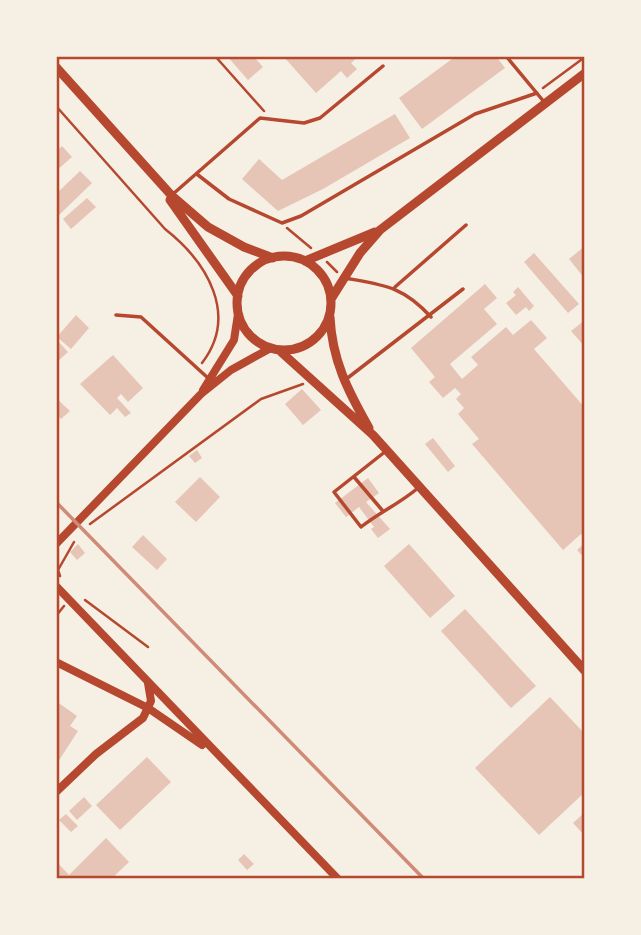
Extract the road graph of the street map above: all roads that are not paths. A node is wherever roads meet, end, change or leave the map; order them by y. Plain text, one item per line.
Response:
1 (506, 56) edge
2 (383, 66) dead end
3 (56, 67) edge
4 (585, 73) edge
5 (537, 93) junction
6 (545, 103) junction
7 (135, 155) junction
8 (198, 175) junction
9 (172, 196) junction
10 (466, 225) dead end
11 (380, 230) junction
12 (273, 258) junction
13 (305, 261) junction
14 (343, 278) junction
15 (395, 287) junction
16 (463, 289) dead end
17 (238, 296) junction
18 (331, 299) junction
19 (330, 313) junction
20 (238, 314) junction
21 (116, 315) dead end
22 (431, 317) junction
23 (269, 349) junction
24 (280, 351) junction
25 (209, 379) junction
26 (343, 382) junction
27 (201, 394) junction
28 (373, 435) junction
29 (386, 451) junction
30 (354, 477) junction
31 (419, 487) junction
32 (382, 510) junction
33 (56, 544) edge
34 (56, 586) edge
35 (56, 662) edge
36 (585, 671) edge
37 (147, 682) junction
38 (148, 708) junction
39 (219, 758) junction
40 (56, 792) edge
41 (338, 879) edge

1 - 5 lane
2 - 8 lane
3 - 7 main road
4 - 6 main road
5 - 6 lane
5 - 8 lane
6 - 11 main road
7 - 9 main road
7 - 17 main road
8 - 9 lane
9 - 12 main road
10 - 15 lane
11 - 13 main road
11 - 14 main road
12 - 13 main road
12 - 17 main road
13 - 18 main road
14 - 15 lane
14 - 18 main road
15 - 22 lane
16 - 22 lane
17 - 20 main road
18 - 19 main road
19 - 24 main road
19 - 26 main road
20 - 23 main road
20 - 25 street
21 - 25 lane
22 - 26 lane
23 - 24 main road
23 - 27 street
24 - 28 main road
25 - 27 street
26 - 28 main road
27 - 33 street
28 - 29 main road
29 - 30 lane
29 - 31 main road
30 - 32 lane
30 - 32 lane
31 - 32 lane
31 - 36 main road
34 - 37 street
35 - 38 street
37 - 38 street
37 - 39 street
38 - 39 street
38 - 40 street
39 - 41 street

